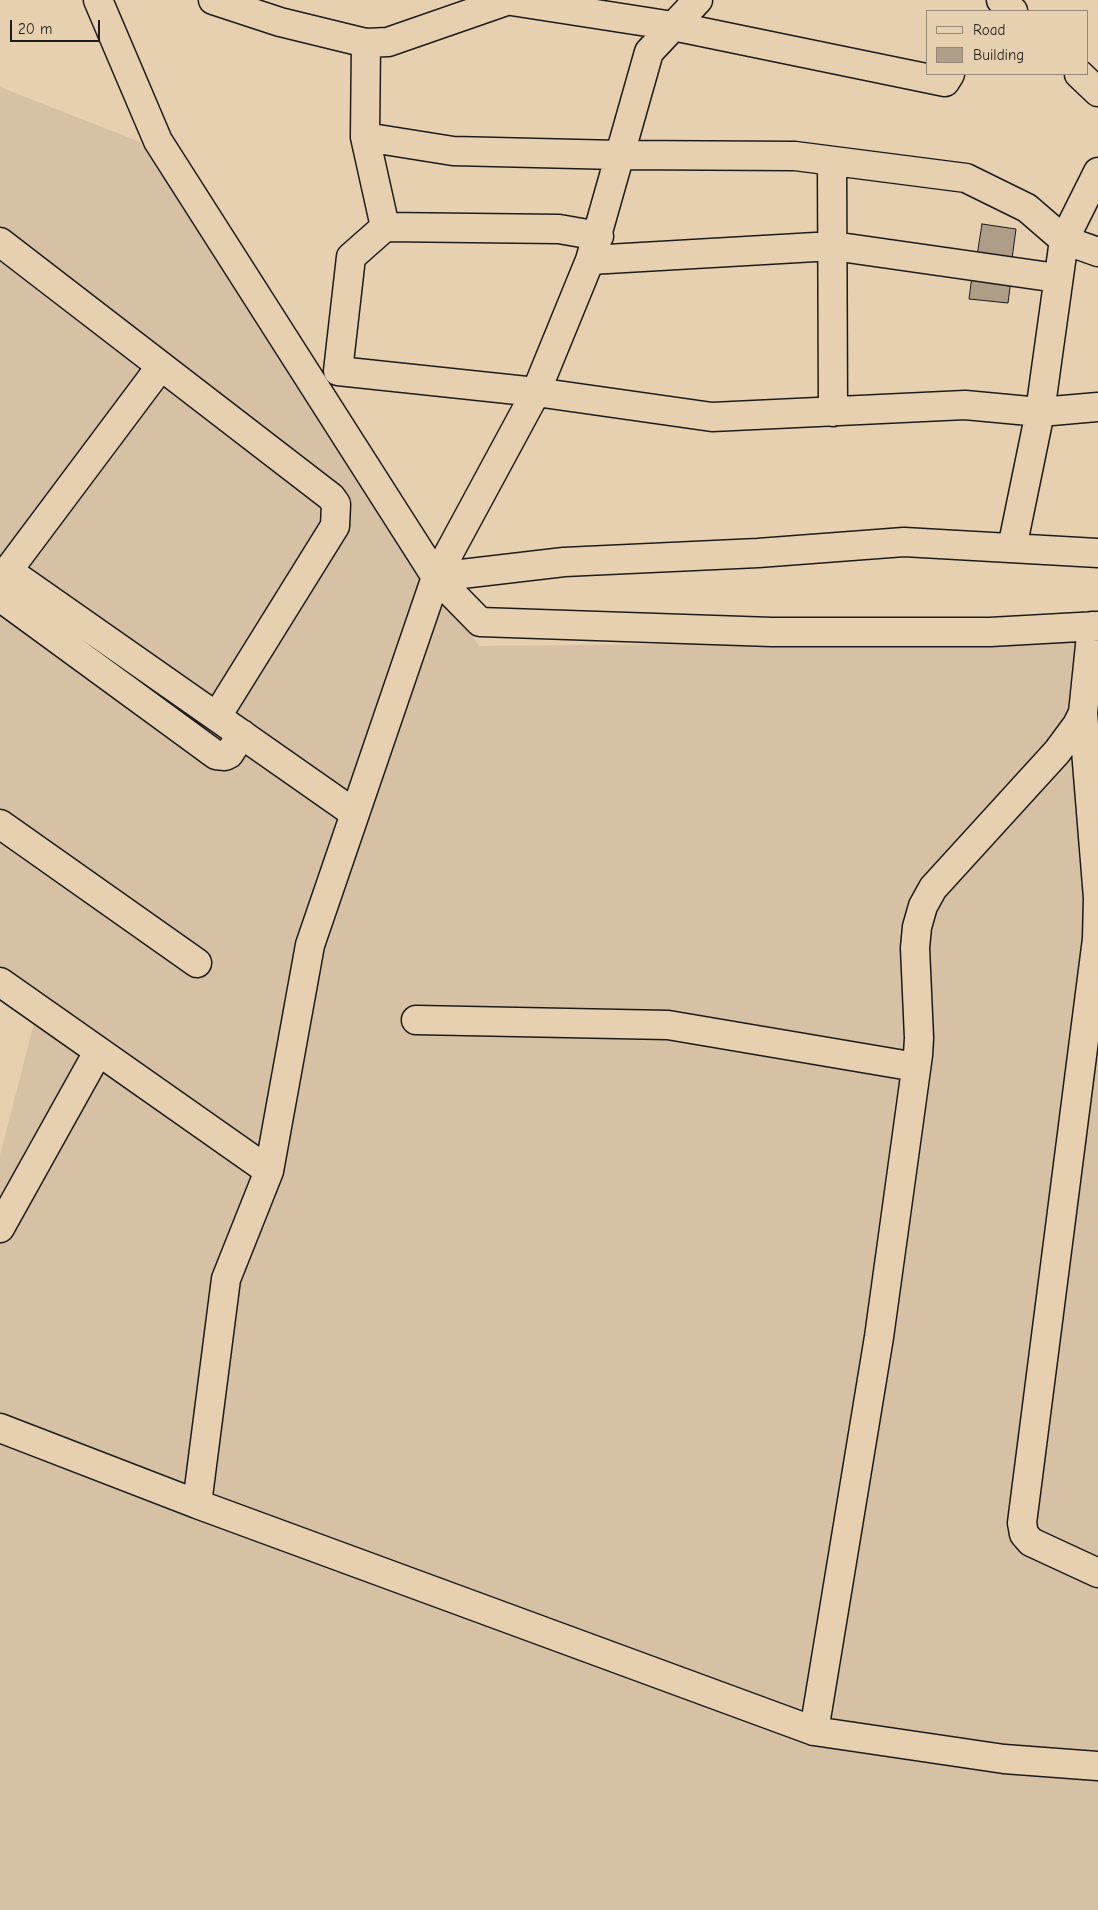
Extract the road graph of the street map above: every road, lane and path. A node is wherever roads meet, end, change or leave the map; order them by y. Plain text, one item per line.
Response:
1 (98, 0) edge
2 (213, 0) edge
3 (505, 0) edge
4 (646, 0) edge
5 (698, 0) edge
6 (1000, 0) edge
7 (992, 10) edge
8 (1013, 10) edge
9 (673, 26) junction
10 (366, 43) junction
11 (949, 75) edge
12 (1080, 75) edge
13 (1098, 92) edge
14 (365, 137) junction
15 (618, 155) junction
16 (832, 161) junction
17 (1098, 172) edge
18 (385, 227) junction
19 (1064, 240) junction
20 (0, 242) edge
21 (832, 246) junction
22 (594, 248) junction
23 (1098, 252) edge
24 (1057, 278) junction
25 (161, 366) junction
26 (536, 392) junction
27 (1098, 407) edge
28 (834, 412) junction
29 (1040, 412) junction
30 (1012, 548) junction
31 (1098, 553) edge
32 (4, 575) edge
33 (436, 577) junction
34 (0, 598) edge
35 (1095, 626) edge
36 (1083, 713) junction
37 (217, 716) junction
38 (242, 734) junction
39 (354, 813) junction
40 (0, 824) edge
41 (198, 963) dead end
42 (0, 982) edge
43 (416, 1020) dead end
44 (98, 1052) junction
45 (916, 1067) junction
46 (269, 1171) junction
47 (0, 1228) edge
48 (0, 1428) edge
49 (196, 1504) junction
50 (1098, 1573) edge
51 (814, 1731) junction
52 (1098, 1766) edge

1 - 33 street
2 - 10 street
3 - 9 street
3 - 10 street
4 - 9 street
5 - 9 street
6 - 7 street
6 - 8 street
9 - 11 street
9 - 15 street
10 - 14 street
12 - 13 street
14 - 15 street
14 - 18 street
15 - 16 street
15 - 22 street
16 - 19 street
16 - 21 street
17 - 19 street
18 - 22 street
18 - 26 street
19 - 23 street
19 - 24 street
20 - 25 street
21 - 22 street
21 - 24 street
21 - 28 street
22 - 26 street
24 - 29 street
25 - 32 street
25 - 37 street
26 - 28 street
26 - 33 street
27 - 29 street
28 - 29 street
29 - 30 street
30 - 31 street
30 - 33 street
32 - 37 street
33 - 35 street
33 - 39 street
34 - 38 street
35 - 36 street
36 - 45 street
36 - 50 street
37 - 38 street
38 - 39 street
39 - 46 street
40 - 41 street
42 - 44 street
43 - 45 street
44 - 46 street
44 - 47 street
45 - 51 street
46 - 49 street
48 - 49 street
49 - 51 street
51 - 52 street

